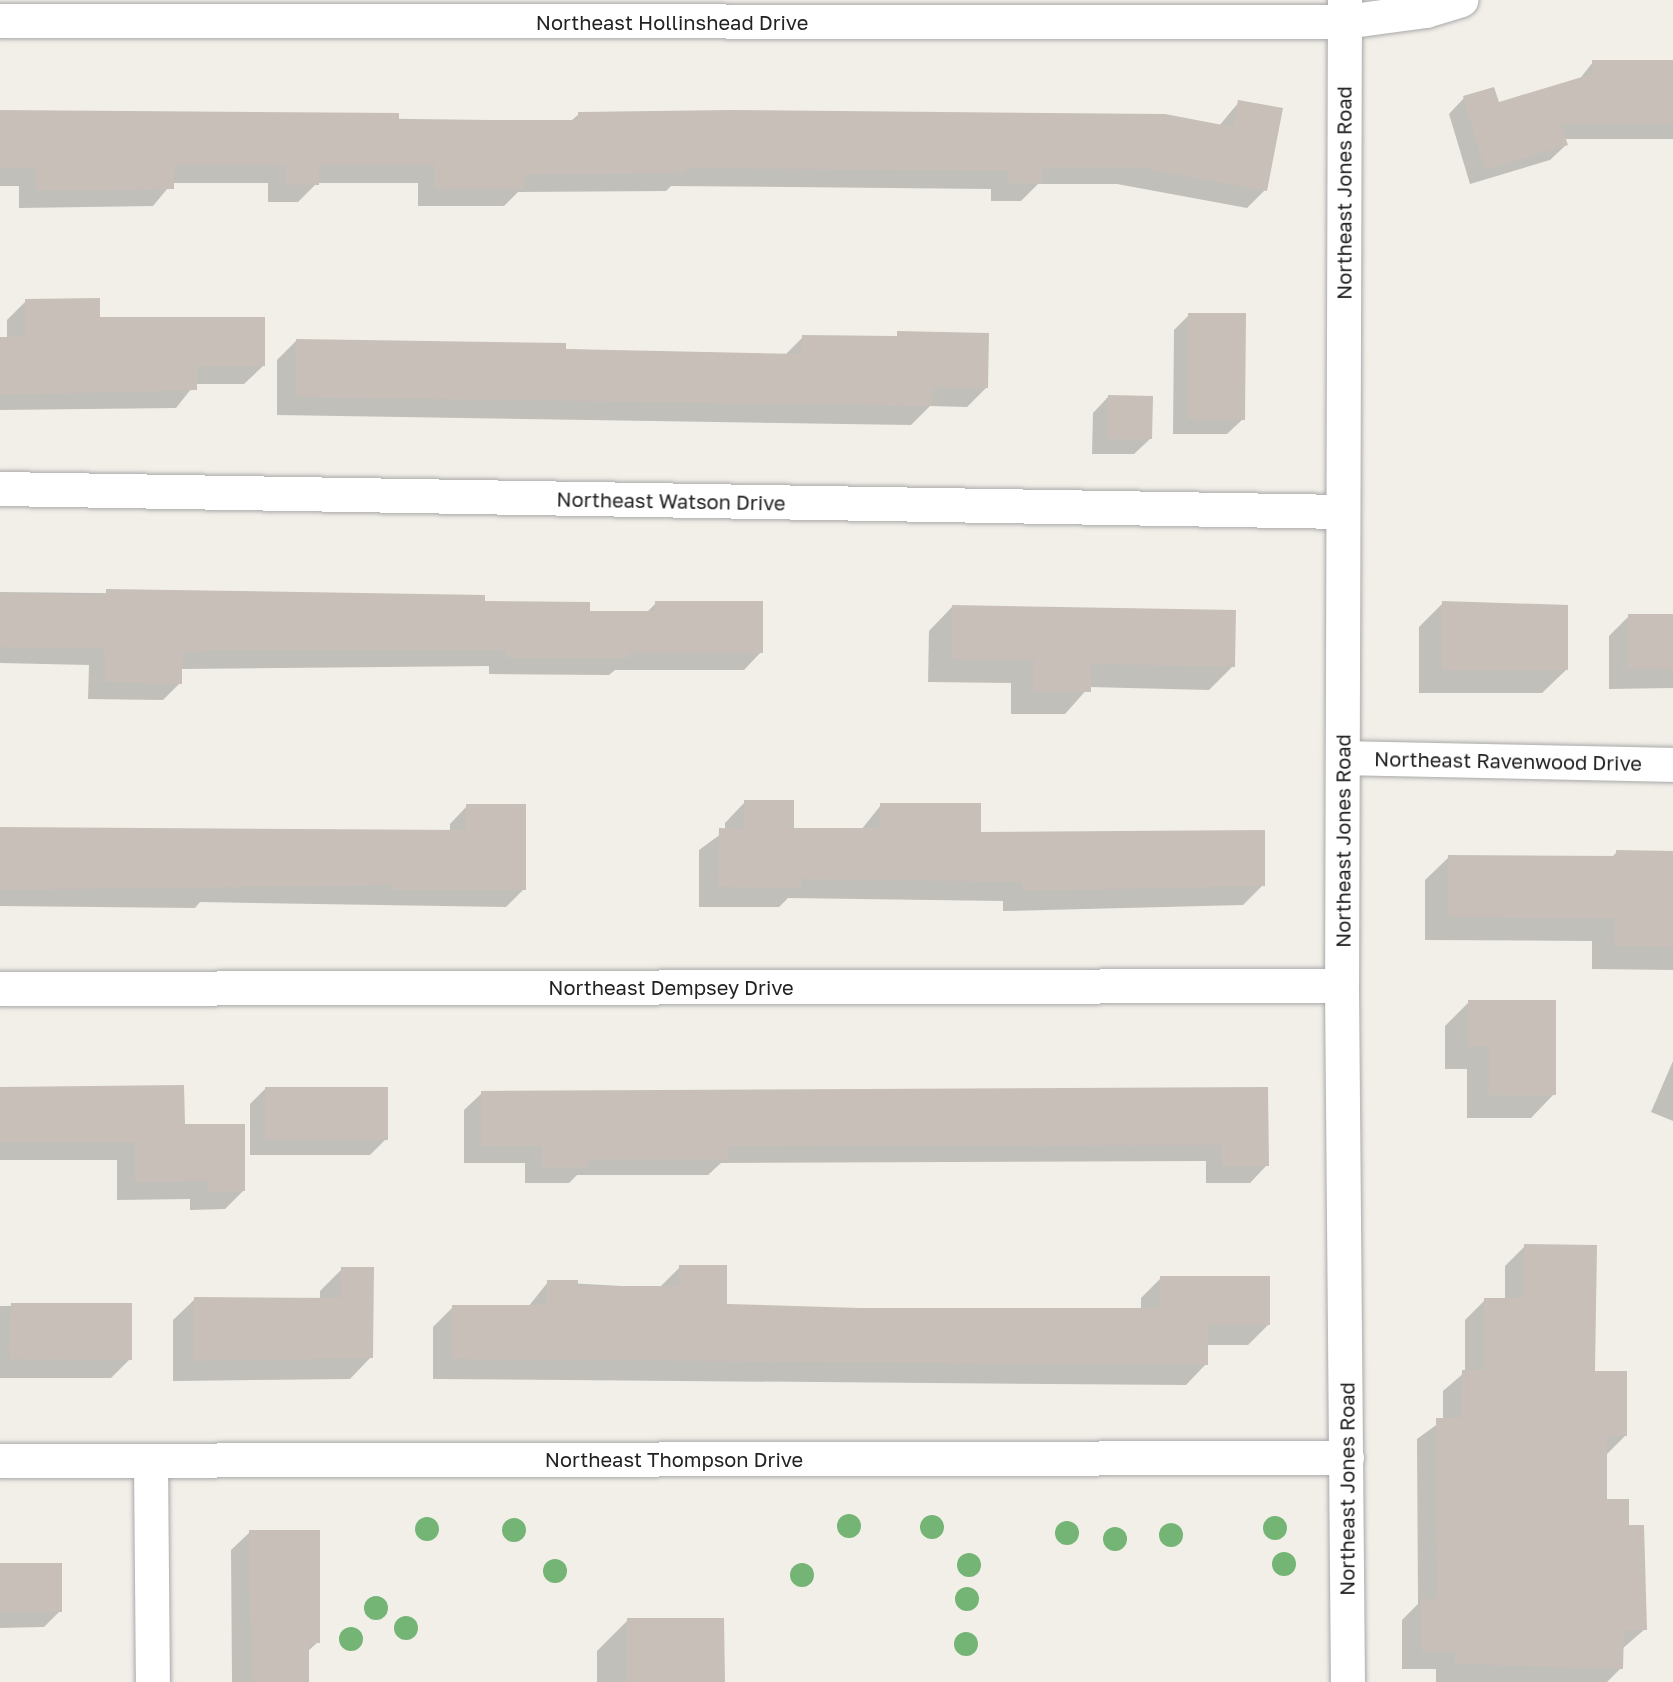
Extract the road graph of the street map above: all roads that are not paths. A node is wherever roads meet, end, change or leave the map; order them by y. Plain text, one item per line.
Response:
1 (1461, 0) edge
2 (1345, 11) edge
3 (0, 21) edge
4 (0, 489) edge
5 (1343, 512) junction
6 (1344, 758) junction
7 (1673, 765) edge
8 (1342, 986) junction
9 (0, 989) edge
10 (1347, 1458) junction
11 (0, 1461) edge
12 (151, 1462) junction
13 (153, 1682) edge
14 (1348, 1682) edge

1 - 2 street, Northeast Hollinshead Drive
2 - 3 street, Northeast Hollinshead Drive
2 - 5 street, Northeast Jones Road
4 - 5 street, Northeast Watson Drive
5 - 6 street, Northeast Jones Road
6 - 7 street, Northeast Ravenwood Drive
6 - 8 street, Northeast Jones Road
8 - 9 street, Northeast Dempsey Drive
8 - 10 street, Northeast Jones Road
10 - 12 street, Northeast Thompson Drive
10 - 14 street, Northeast Jones Road
11 - 12 street, Northeast Thompson Drive
12 - 13 street

